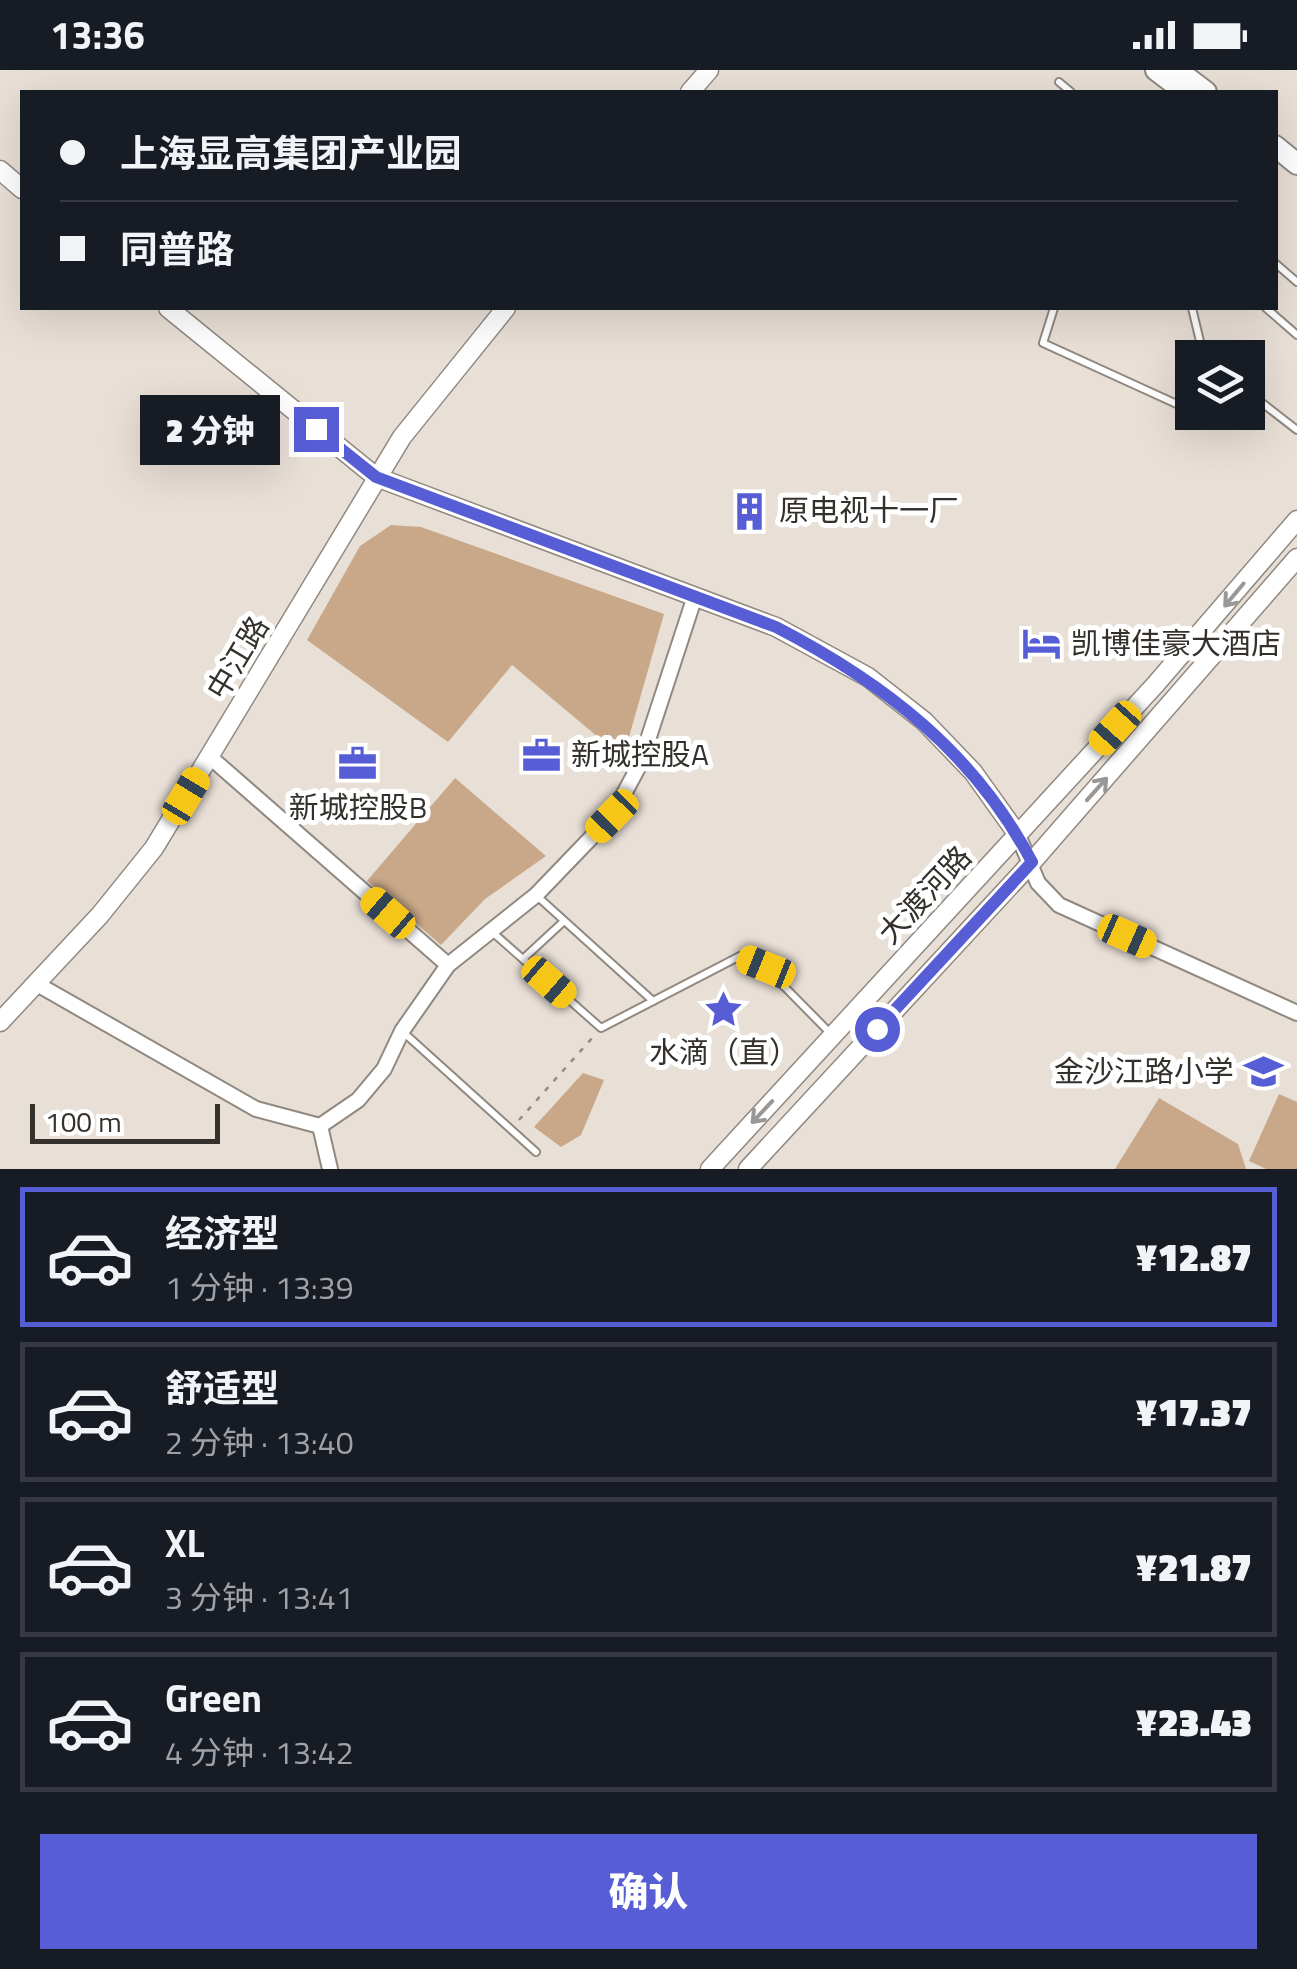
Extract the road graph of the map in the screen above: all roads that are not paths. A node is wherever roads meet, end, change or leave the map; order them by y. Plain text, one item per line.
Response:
1 (709, 70) edge
2 (1156, 70) edge
3 (1177, 70) edge
4 (1059, 82) dead end
5 (692, 90) edge
6 (1069, 90) edge
7 (1182, 90) edge
8 (1203, 90) edge
9 (1278, 266) edge
10 (1297, 282) edge
11 (170, 310) edge
12 (504, 310) edge
13 (1053, 310) edge
14 (1192, 310) edge
15 (1268, 310) edge
16 (1297, 335) edge
17 (1200, 340) edge
18 (1175, 403) edge
19 (1265, 405) edge
20 (1297, 430) edge
21 (376, 477) junction
22 (1297, 520) edge
23 (1297, 558) edge
24 (695, 596) junction
25 (210, 757) junction
26 (1018, 835) junction
27 (1032, 862) junction
28 (536, 895) junction
29 (564, 921) junction
30 (490, 930) junction
31 (523, 959) junction
32 (448, 965) junction
33 (36, 984) junction
34 (653, 1001) junction
35 (1297, 1013) edge
36 (0, 1022) edge
37 (402, 1031) junction
38 (833, 1036) junction
39 (320, 1126) junction
40 (536, 1152) dead end
41 (330, 1169) edge
42 (710, 1169) edge
43 (748, 1169) edge

1 - 5 street
2 - 7 main road
3 - 8 main road
4 - 6 lane
9 - 10 lane
11 - 21 street
12 - 21 street, 中江路
13 - 18 lane
14 - 17 lane
15 - 16 lane
19 - 20 lane
21 - 24 street
21 - 25 street, 中江路
22 -> 26 street, 大渡河路
27 -> 23 street, 大渡河路
24 - 26 street
24 - 28 street
25 - 32 street
25 - 33 street, 中江路
26 - 27 street
26 - 38 street, 大渡河路
27 - 35 street
27 - 43 street, 大渡河路
28 - 29 lane
28 - 30 street
29 - 31 lane
29 - 34 lane
30 - 31 lane
30 - 32 street
31 - 34 lane
32 - 37 street
33 - 36 street, 中江路
33 - 39 street
34 - 38 lane
37 - 39 street
37 - 40 lane
38 -> 42 street, 大渡河路
39 - 41 street

